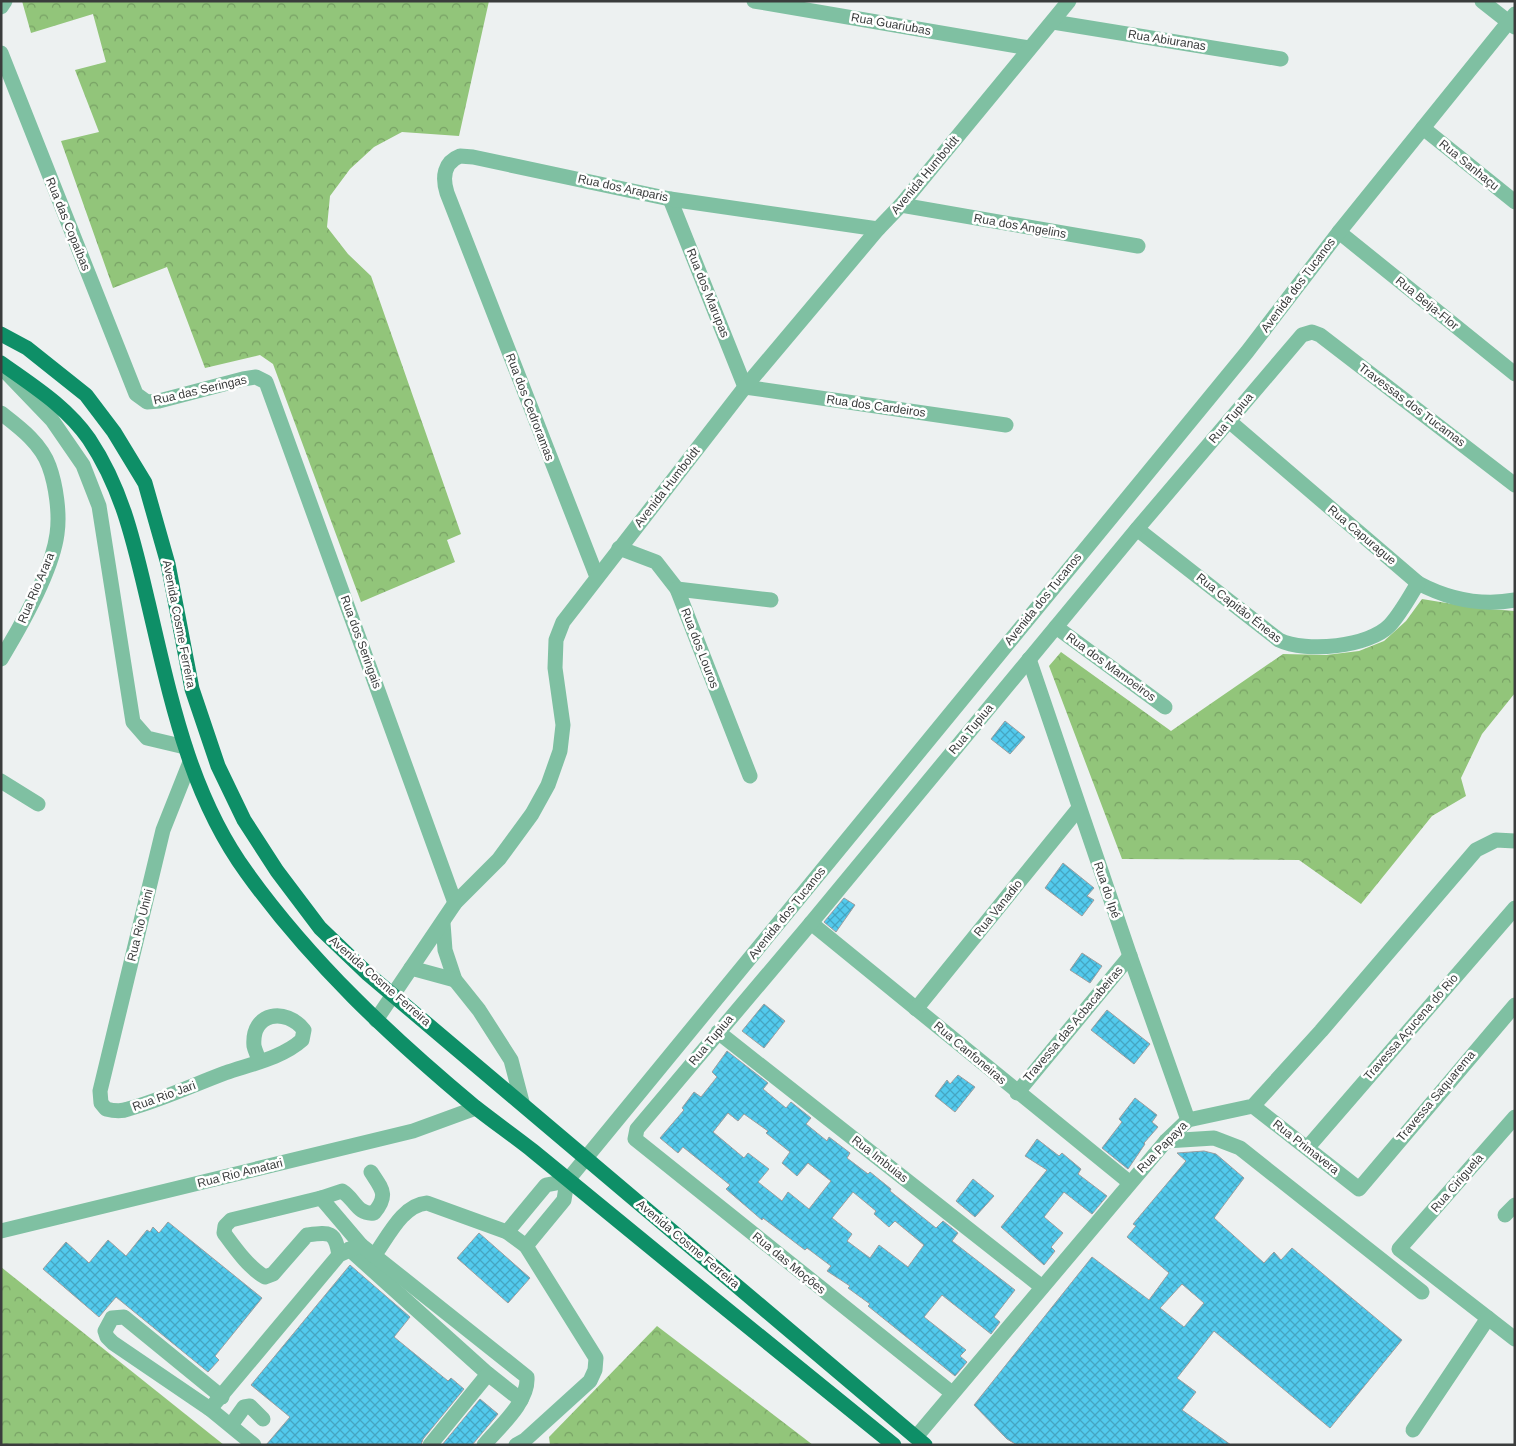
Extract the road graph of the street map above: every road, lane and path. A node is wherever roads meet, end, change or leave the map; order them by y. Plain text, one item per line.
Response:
1 (5, 1) edge
2 (754, 1) edge
3 (1069, 1) edge
4 (1482, 1) edge
5 (1, 6) edge
6 (1513, 21) edge
7 (1052, 22) junction
8 (1029, 48) junction
9 (1, 53) edge
10 (1281, 58) dead end
11 (1423, 128) junction
12 (670, 198) junction
13 (1515, 202) edge
14 (901, 205) junction
15 (878, 229) junction
16 (1339, 232) junction
17 (465, 237) joint
18 (1138, 246) dead end
19 (1307, 332) joint
20 (1, 334) edge
21 (1, 365) edge
22 (1515, 374) edge
23 (266, 382) joint
24 (745, 387) junction
25 (136, 394) joint
26 (1, 412) edge
27 (1229, 421) junction
28 (1006, 425) dead end
29 (1515, 485) edge
30 (1137, 529) junction
31 (619, 548) junction
32 (597, 576) junction
33 (1418, 583) junction
34 (677, 589) junction
35 (771, 600) dead end
36 (1515, 600) edge
37 (1056, 627) junction
38 (1, 659) edge
39 (1029, 659) junction
40 (1166, 707) dead end
41 (185, 747) junction
42 (190, 762) junction
43 (750, 776) dead end
44 (1, 781) edge
45 (38, 804) dead end
46 (1079, 808) junction
47 (1515, 841) edge
48 (455, 903) junction
49 (1515, 908) edge
50 (443, 923) junction
51 (811, 924) junction
52 (1130, 956) junction
53 (410, 968) junction
54 (455, 980) junction
55 (394, 995) junction
56 (1515, 1005) edge
57 (916, 1009) junction
58 (376, 1020) junction
59 (718, 1032) junction
60 (259, 1061) dead end
61 (100, 1091) joint
62 (1017, 1092) junction
63 (522, 1102) junction
64 (1253, 1106) junction
65 (476, 1108) junction
66 (1515, 1117) edge
67 (1188, 1120) junction
68 (637, 1128) joint
69 (1166, 1140) junction
70 (1308, 1147) junction
71 (587, 1159) junction
72 (371, 1172) dead end
73 (567, 1181) junction
74 (1129, 1182) junction
75 (1359, 1189) joint
76 (321, 1198) junction
77 (1, 1231) edge
78 (507, 1232) junction
79 (526, 1246) junction
80 (349, 1250) junction
81 (374, 1256) junction
82 (1042, 1286) junction
83 (1422, 1292) dead end
84 (1488, 1318) junction
85 (1515, 1339) edge
86 (173, 1358) junction
87 (488, 1374) junction
88 (159, 1376) junction
89 (952, 1393) junction
90 (222, 1397) junction
91 (521, 1400) junction
92 (210, 1409) junction
93 (263, 1419) dead end
94 (231, 1426) junction
95 (1413, 1430) dead end
96 (920, 1441) edge
97 (254, 1445) edge
98 (430, 1445) edge
99 (484, 1445) edge
100 (516, 1445) edge
101 (894, 1445) edge

1 - 5 street
2 - 8 street, Rua Guariubas
3 - 7 street, Avenida Humboldt
4 - 6 street
6 - 11 street, Avenida dos Tucanos
7 - 8 street, Avenida Humboldt
7 - 10 street, Rua Abiuranas
8 - 14 street, Avenida Humboldt
9 - 25 street, Rua das Copaíbas
11 - 13 street, Rua Sanhaçu
11 - 16 street, Avenida dos Tucanos
12 - 15 street, Rua dos Araparis
12 - 17 street, Rua dos Araparis
12 - 24 street, Rua dos Marupas
14 - 15 street, Avenida Humboldt
14 - 18 street, Rua dos Angelins
15 - 24 street, Avenida Humboldt
16 - 22 street, Rua Beija-Flor
16 - 71 street, Avenida dos Tucanos
17 - 32 street, Rua dos Cedroramas
19 - 27 street, Rua Tupiua
19 - 29 street, Travessas dos Tucamas
20 - 55 main road, Avenida Cosme Ferreira
21 - 41 main road, Avenida Cosme Ferreira
21 - 41 street
23 - 25 street, Rua das Seringas
23 - 48 street, Rua dos Seringais
24 - 28 street, Rua dos Cardeiros
24 - 31 street, Avenida Humboldt
26 - 38 street, Rua Rio Arara
27 - 30 street, Rua Tupiua
27 - 33 street, Rua Capurague
30 - 33 street, Rua Capitão Éneas
30 - 37 street, Rua Tupiua
31 - 32 street, Avenida Humboldt
31 - 34 street, Rua dos Louros
32 - 48 street, Avenida Humboldt
33 - 36 street, Rua Capurague
34 - 35 street
34 - 43 street, Rua dos Louros
37 - 39 street, Rua Tupiua
37 - 40 street, Rua dos Mamoeiros
39 - 46 street, Rua do Ipé
39 - 51 street, Rua Tupiua
41 - 42 main road, Avenida Cosme Ferreira
42 - 58 main road, Avenida Cosme Ferreira
42 - 61 street, Rua Rio Unini
44 - 45 street
46 - 52 street, Rua do Ipé
46 - 57 street, Rua Vanadio
47 - 64 street
48 - 50 street, Avenida Humboldt
49 - 70 street, Travessa Açucena do Rio
50 - 53 street, Avenida Humboldt
50 - 54 street
51 - 57 street, Rua Canfoneiras
51 - 59 street, Rua Tupiua
52 - 62 street, Travessa das Acbacabeiras
52 - 67 street, Rua do Ipé
53 - 54 street
53 - 55 street, Avenida Humboldt
54 - 63 street
55 - 58 street, Avenida Humboldt
55 - 63 main road, Avenida Cosme Ferreira
56 - 75 street, Travessa Saquarema
57 - 62 street, Rua Canfoneiras
58 - 65 main road, Avenida Cosme Ferreira
59 - 68 street, Rua Tupiua
59 - 82 street, Rua Imbuias
60 - 61 street, Rua Rio Jari
62 - 74 street, Rua Canfoneiras
63 - 71 main road, Avenida Cosme Ferreira
64 - 67 street, Rua Papaya
64 - 70 street, Rua Primavera
65 - 73 main road, Avenida Cosme Ferreira
65 - 77 street, Rua Rio Amatari
66 - 84 street, Rua Ciriguela
67 - 69 street, Rua Papaya
68 - 89 street, Rua das Moções
69 - 74 street, Rua Papaya
69 - 83 street
70 - 75 street, Rua Primavera
71 - 73 street, Avenida dos Tucanos
71 - 96 main road, Avenida Cosme Ferreira
72 - 76 street
73 - 78 street
73 - 79 street
73 - 101 main road, Avenida Cosme Ferreira
74 - 82 street, Rua Papaya
76 - 80 street
76 - 80 street
78 - 79 street
78 - 81 street
79 - 100 street
80 - 81 street
80 - 87 street
80 - 90 street
81 - 91 street
82 - 89 street, Rua Papaya
84 - 85 street
84 - 95 street
86 - 88 street
86 - 88 street
86 - 90 street
87 - 91 street
87 - 98 street
88 - 92 street
89 - 96 street, Rua Papaya
90 - 92 street
91 - 99 street
92 - 94 street
93 - 94 street
94 - 97 street

